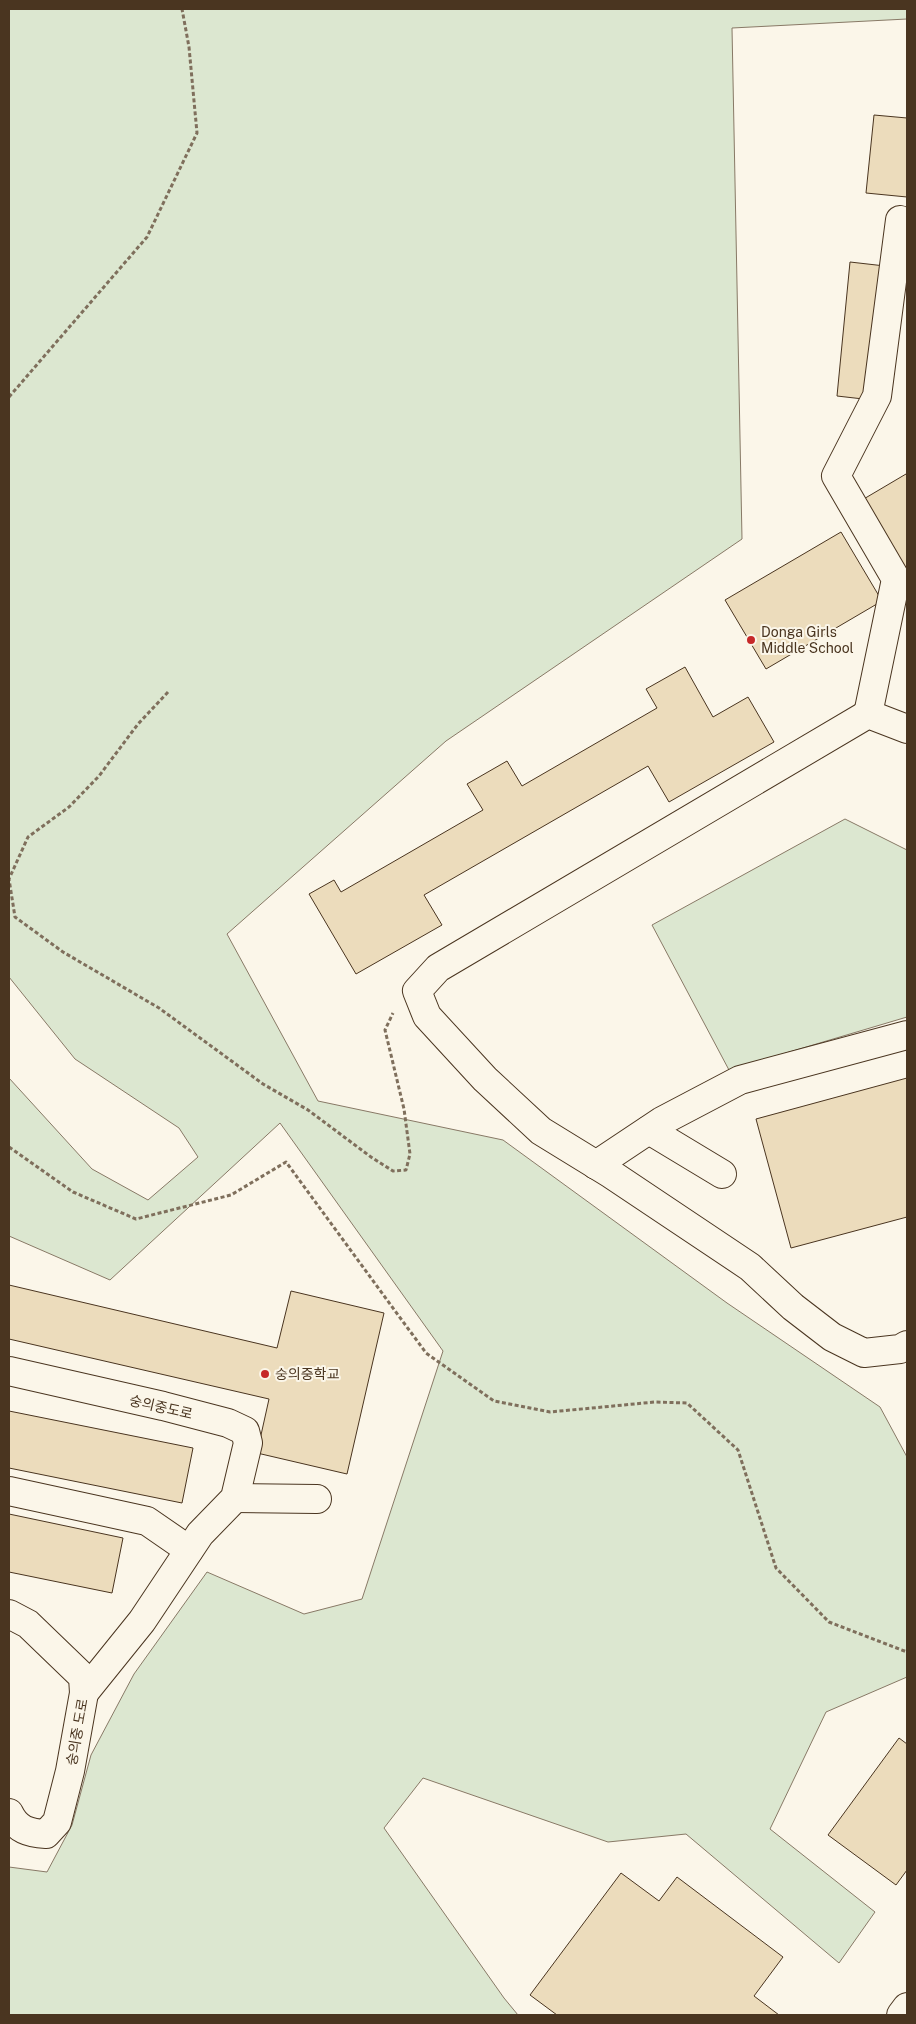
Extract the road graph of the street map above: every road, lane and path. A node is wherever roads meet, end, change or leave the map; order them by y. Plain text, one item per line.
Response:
1 (182, 9) edge
2 (900, 220) dead end
3 (9, 397) edge
4 (168, 692) dead end
5 (868, 714) junction
6 (907, 729) edge
7 (417, 991) junction
8 (907, 1035) edge
9 (649, 1130) junction
10 (9, 1147) edge
11 (596, 1165) junction
12 (722, 1174) dead end
13 (907, 1346) edge
14 (9, 1371) edge
15 (9, 1491) edge
16 (235, 1498) junction
17 (317, 1499) dead end
18 (189, 1550) junction
19 (9, 1614) edge
20 (907, 1652) edge
21 (84, 1693) junction
22 (9, 1813) edge
23 (907, 2007) edge
24 (901, 2015) edge

1 - 3 path
2 - 5 main road
4 - 7 path
5 - 6 main road
5 - 7 main road
7 - 11 main road
8 - 9 main road
9 - 11 main road
9 - 12 main road
10 - 20 path
11 - 13 main road
14 - 16 main road, 숭의중도로
15 - 18 main road
16 - 17 main road
16 - 18 main road
18 - 21 main road
19 - 21 main road, 숭의중 도로
21 - 22 main road, 숭의중 도로
23 - 24 main road

